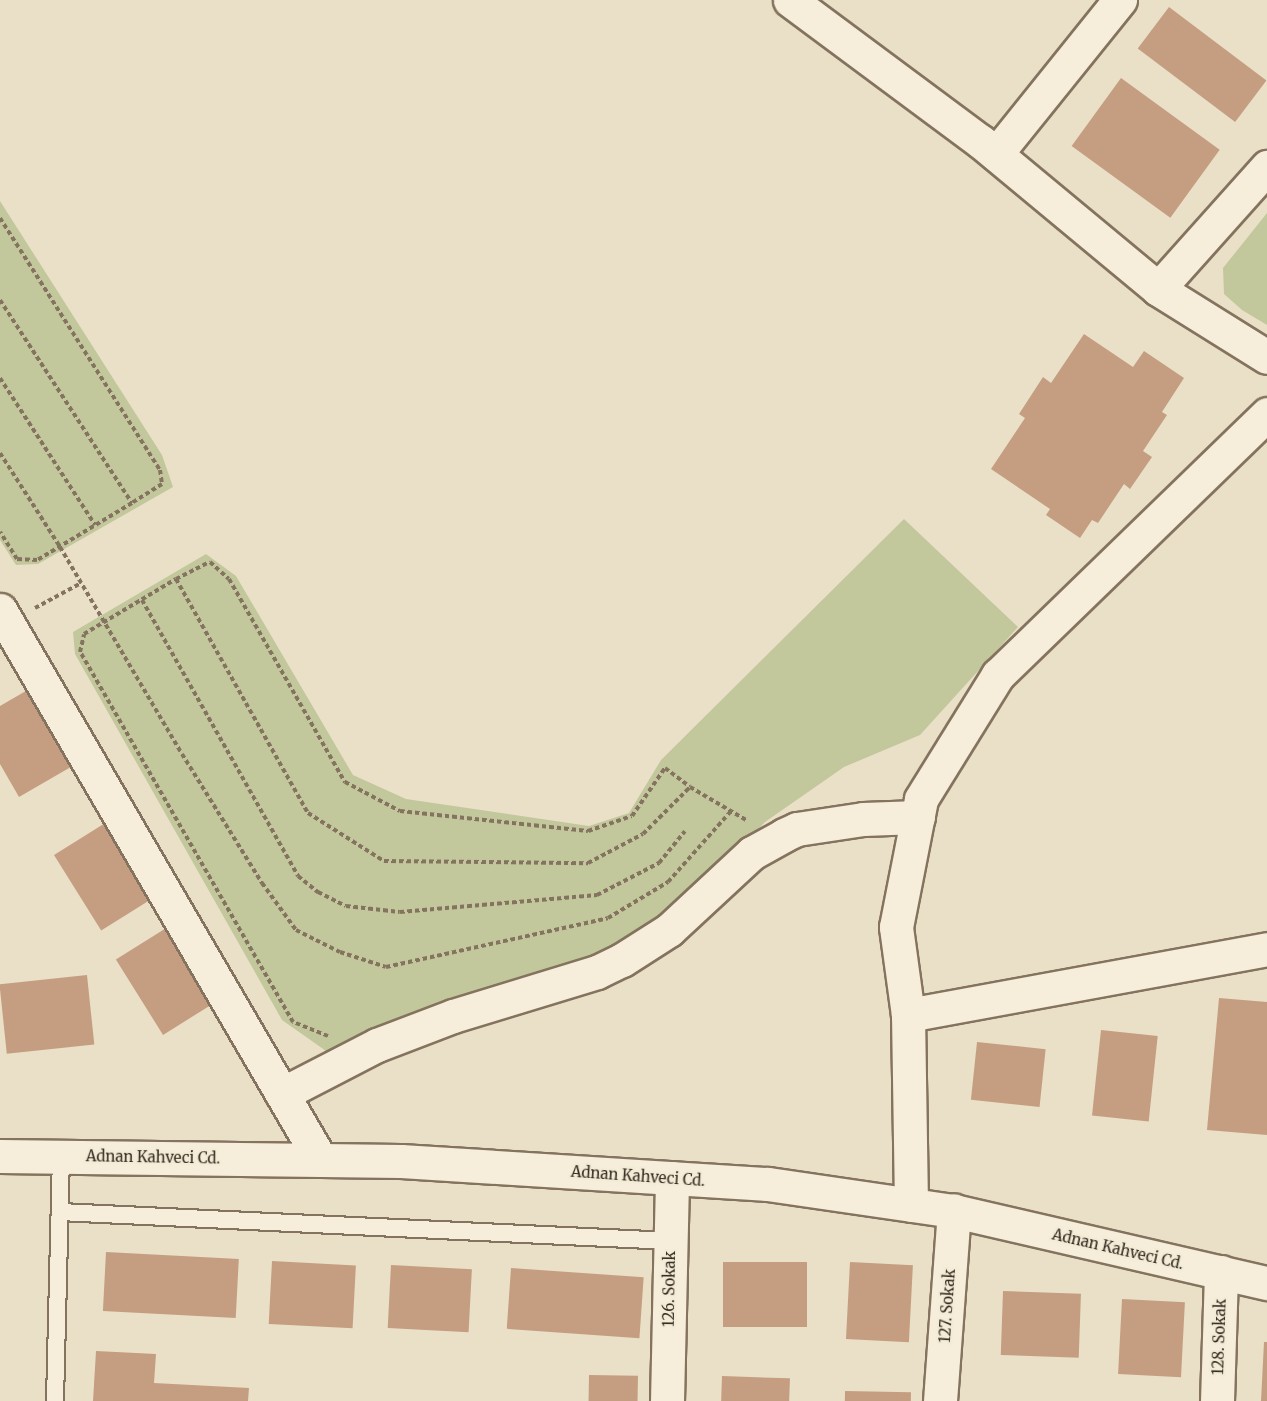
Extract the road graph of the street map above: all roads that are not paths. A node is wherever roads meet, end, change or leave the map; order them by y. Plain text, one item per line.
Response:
1 (790, 0) edge
2 (1120, 0) edge
3 (996, 154) junction
4 (1267, 167) edge
5 (1158, 289) junction
6 (1267, 357) edge
7 (1267, 414) edge
8 (3, 619) edge
9 (918, 817) junction
10 (1267, 949) edge
11 (908, 1016) junction
12 (282, 1094) junction
13 (0, 1156) edge
14 (61, 1156) junction
15 (320, 1159) junction
16 (672, 1178) junction
17 (911, 1204) junction
18 (954, 1211) junction
19 (60, 1212) junction
20 (670, 1241) junction
21 (1221, 1272) junction
22 (1267, 1283) edge
23 (55, 1401) edge
24 (667, 1401) edge
25 (940, 1401) edge
26 (1217, 1401) edge

1 - 3 street
2 - 3 street
3 - 5 street
4 - 5 street
5 - 6 street
7 - 9 street
8 - 12 street
9 - 11 street
9 - 12 street
10 - 11 street
11 - 17 street
12 - 15 street
13 - 14 street, Adnan Kahveci Cd.
14 - 15 street, Adnan Kahveci Cd.
14 - 19 lane
15 - 16 street, Adnan Kahveci Cd.
16 - 17 street, Adnan Kahveci Cd.
16 - 20 street, 126. Sokak
17 - 18 street, Adnan Kahveci Cd.
18 - 21 street, Adnan Kahveci Cd.
18 - 25 street, 127. Sokak
19 - 20 lane
19 - 23 lane
20 - 24 street, 126. Sokak
21 - 22 street, Adnan Kahveci Cd.
21 - 26 street, 128. Sokak

